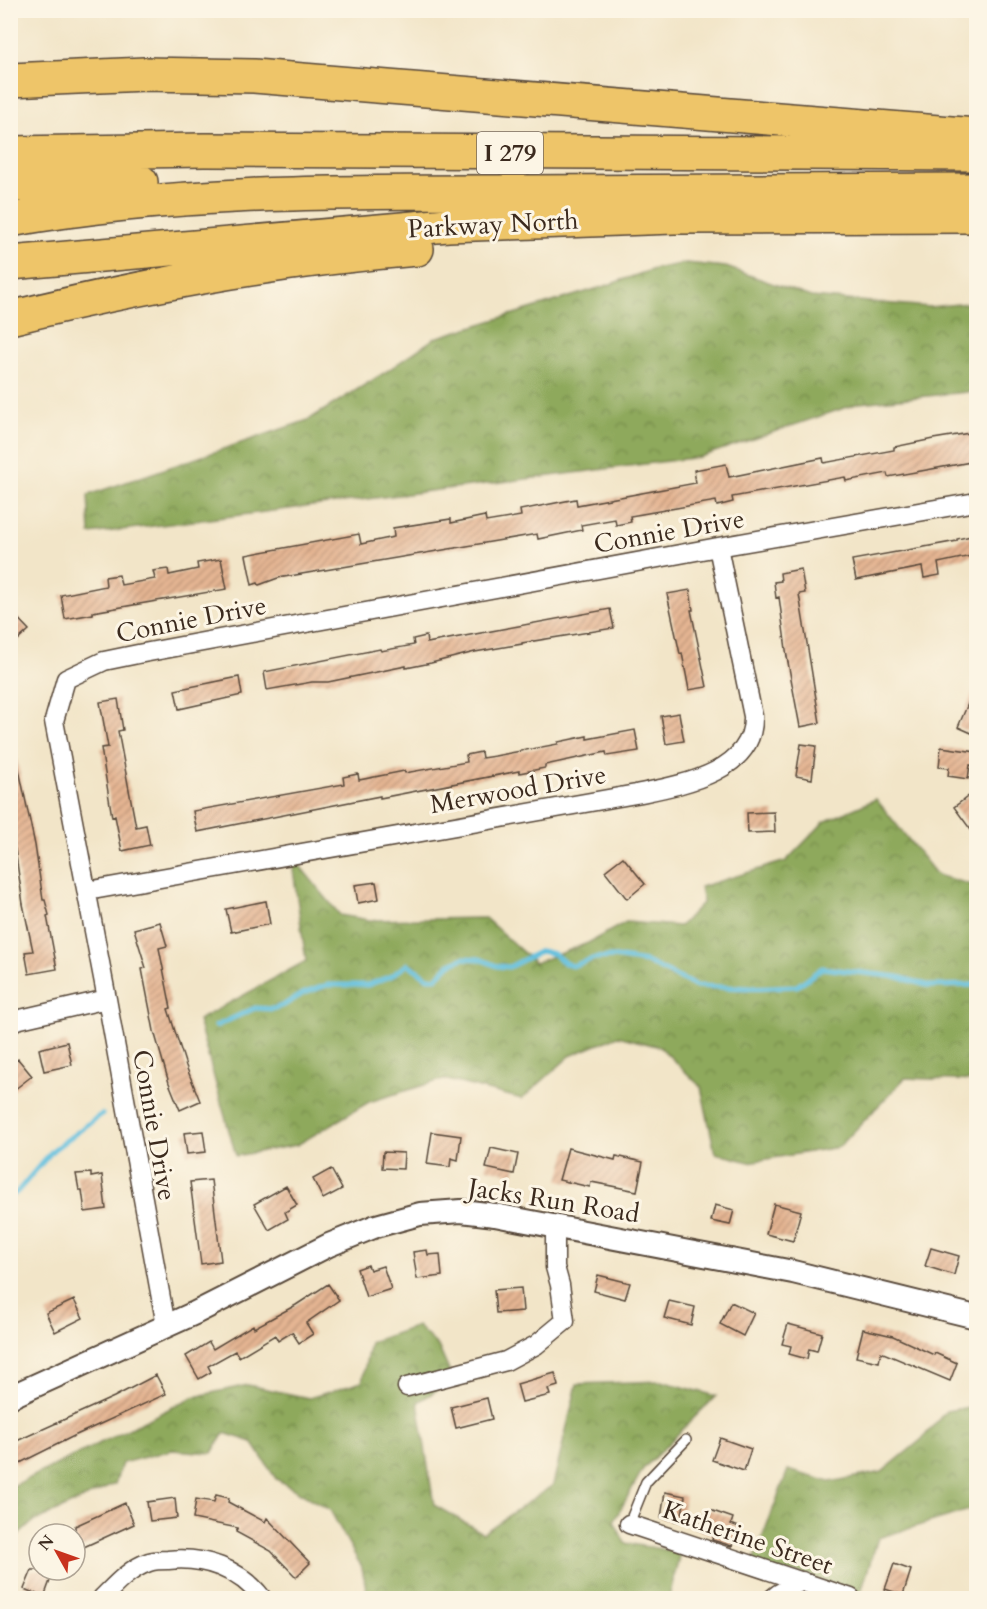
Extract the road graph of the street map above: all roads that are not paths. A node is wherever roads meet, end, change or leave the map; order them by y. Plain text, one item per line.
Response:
1 (10, 80) edge
2 (976, 135) edge
3 (10, 153) edge
4 (976, 154) edge
5 (105, 183) junction
6 (10, 185) edge
7 (976, 190) edge
8 (10, 192) edge
9 (882, 216) junction
10 (976, 216) edge
11 (10, 220) edge
12 (10, 263) edge
13 (10, 318) edge
14 (976, 502) edge
15 (718, 547) junction
16 (87, 891) junction
17 (107, 999) junction
18 (10, 1024) edge
19 (555, 1227) junction
20 (976, 1317) edge
21 (166, 1326) junction
22 (407, 1387) dead end
23 (10, 1397) edge
24 (686, 1440) dead end
25 (629, 1524) joint
26 (802, 1581) junction
27 (102, 1599) edge
28 (262, 1599) edge
29 (773, 1599) edge
30 (851, 1599) edge

1 - 2 highway
3 - 4 highway, I 279
5 - 6 highway
5 - 7 highway
5 - 8 highway
7 - 11 highway
9 - 10 highway, Parkway North
9 - 12 highway, Parkway North
9 - 13 highway
14 - 15 street, Connie Drive
15 - 16 street, Connie Drive
15 - 16 street, Merwood Drive
16 - 17 street, Connie Drive
17 - 18 street
17 - 21 street, Connie Drive
19 - 20 street, Jacks Run Road
19 - 21 street, Jacks Run Road
19 - 22 street
21 - 23 street, Jacks Run Road
24 - 25 lane
25 - 26 street, Katherine Street
26 - 29 street
26 - 30 street, Katherine Street
27 - 28 street

